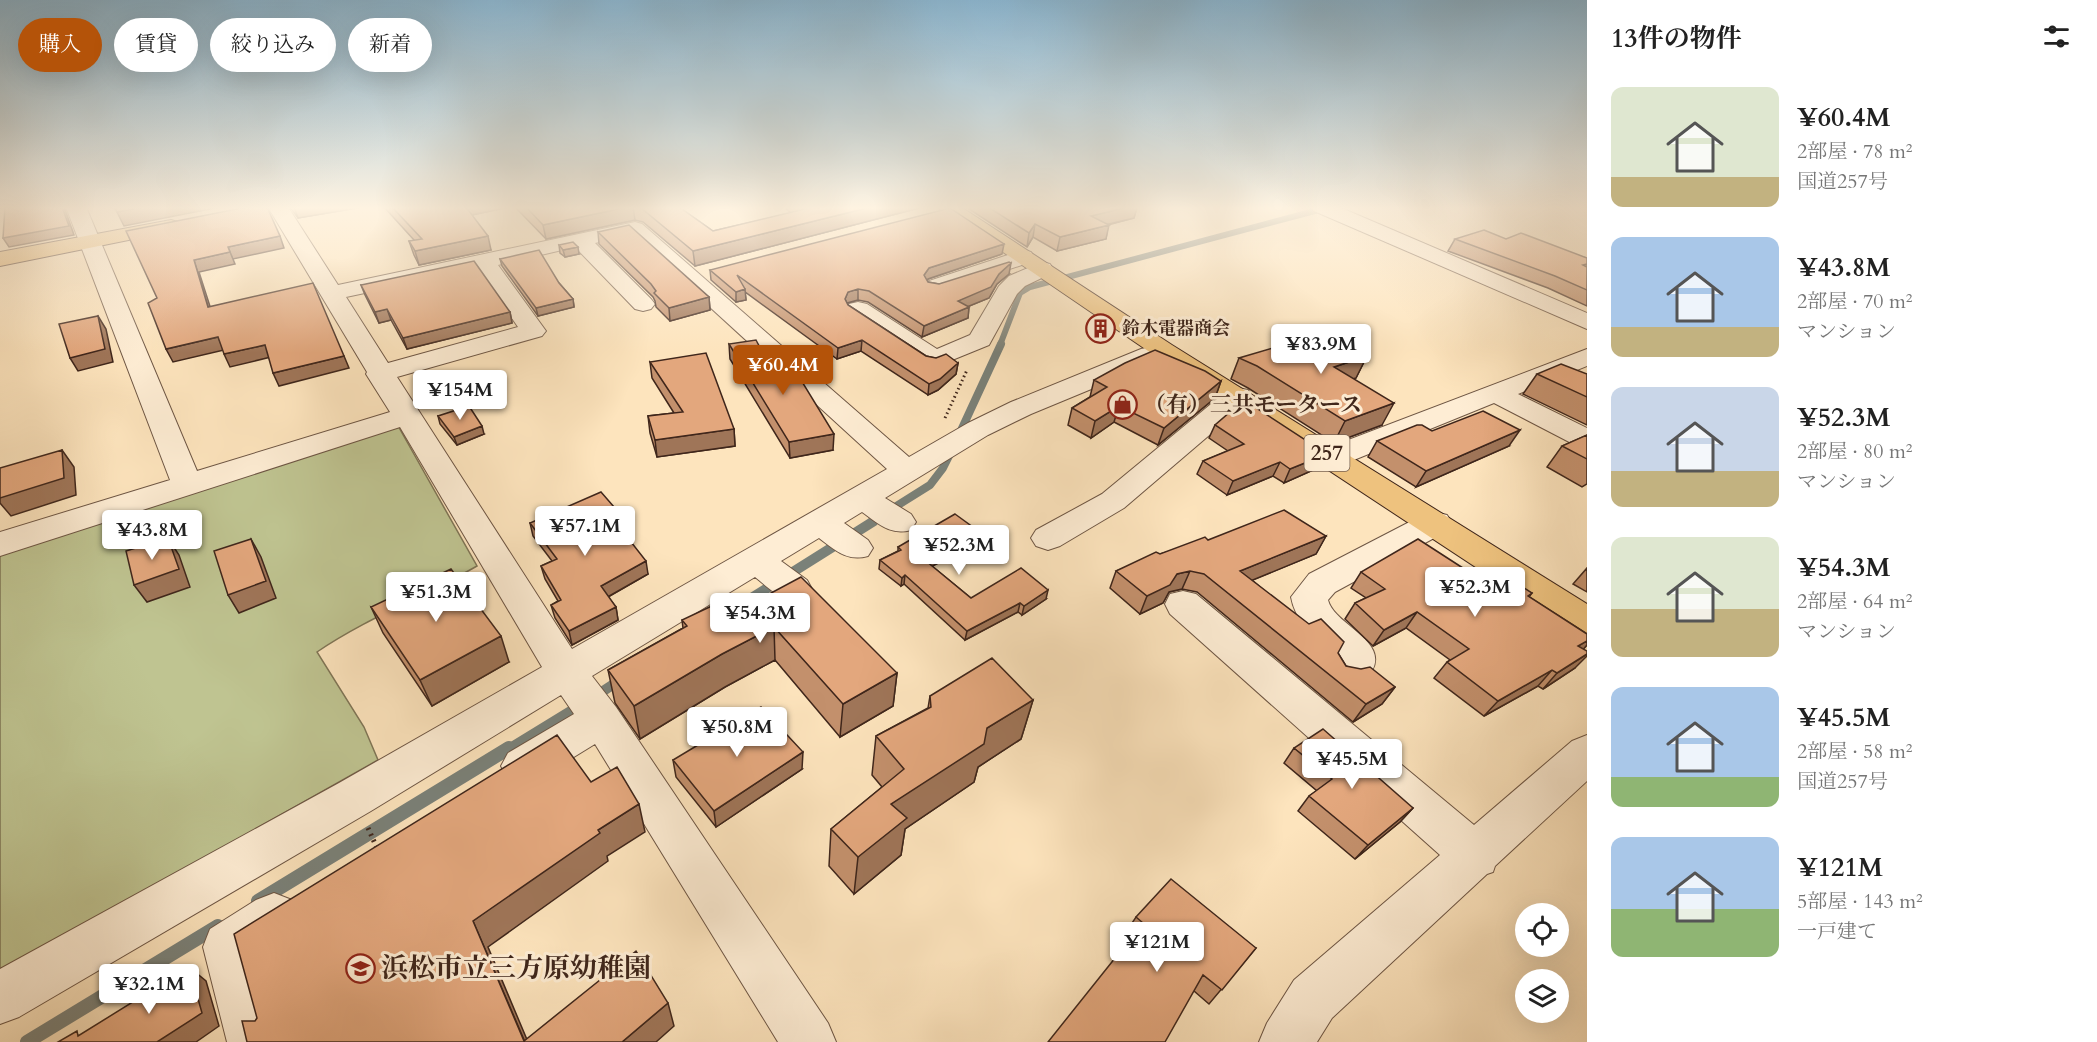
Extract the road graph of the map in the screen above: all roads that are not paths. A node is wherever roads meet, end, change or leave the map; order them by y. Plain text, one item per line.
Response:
1 (18, 256) edge
2 (96, 256) edge
3 (303, 256) edge
4 (509, 256) edge
5 (595, 256) edge
6 (677, 256) edge
7 (1017, 256) edge
8 (1432, 256) edge
9 (0, 259) edge
10 (484, 261) junction
11 (1045, 272) junction
12 (937, 286) edge
13 (332, 293) junction
14 (643, 304) dead end
15 (858, 309) edge
16 (1587, 322) edge
17 (1163, 350) junction
18 (1587, 357) edge
19 (1549, 373) junction
20 (379, 374) junction
21 (1577, 386) edge
22 (1495, 393) junction
23 (1238, 396) junction
24 (406, 416) junction
25 (1587, 440) edge
26 (1333, 457) junction
27 (918, 465) junction
28 (188, 486) junction
29 (862, 498) junction
30 (899, 522) dead end
31 (820, 523) junction
32 (1435, 523) junction
33 (1048, 538) dead end
34 (0, 544) edge
35 (856, 548) dead end
36 (757, 561) junction
37 (794, 589) edge
38 (1183, 604) dead end
39 (1587, 622) edge
40 (1349, 670) edge
41 (566, 672) junction
42 (601, 719) junction
43 (1587, 754) edge
44 (490, 785) edge
45 (1476, 856) junction
46 (309, 896) edge
47 (0, 999) edge
48 (254, 1042) edge
49 (809, 1042) edge
50 (1286, 1042) edge

1 - 9 main road
2 - 28 street
3 - 13 street
4 - 10 street
5 - 14 street
6 - 27 street
7 - 11 main road, 257
8 - 16 street
10 - 13 street
10 - 20 street
11 - 12 street
11 - 15 street
11 - 17 main road, 257
13 - 20 street
17 - 23 main road, 257
17 - 27 street
18 - 19 street
19 - 21 street
19 - 22 street
20 - 24 street
22 - 25 street
22 - 26 street
23 - 26 main road, 257
23 - 33 street
24 - 28 street
24 - 41 street
26 - 32 main road, 257
27 - 29 street
28 - 34 street
29 - 30 street
29 - 31 street
31 - 35 street
31 - 36 street
32 - 39 main road, 257
32 - 40 street
36 - 37 street
36 - 41 street
38 - 45 street
41 - 42 street
41 - 47 street
42 - 44 street
42 - 49 street
43 - 45 street
45 - 50 street
46 - 48 street

